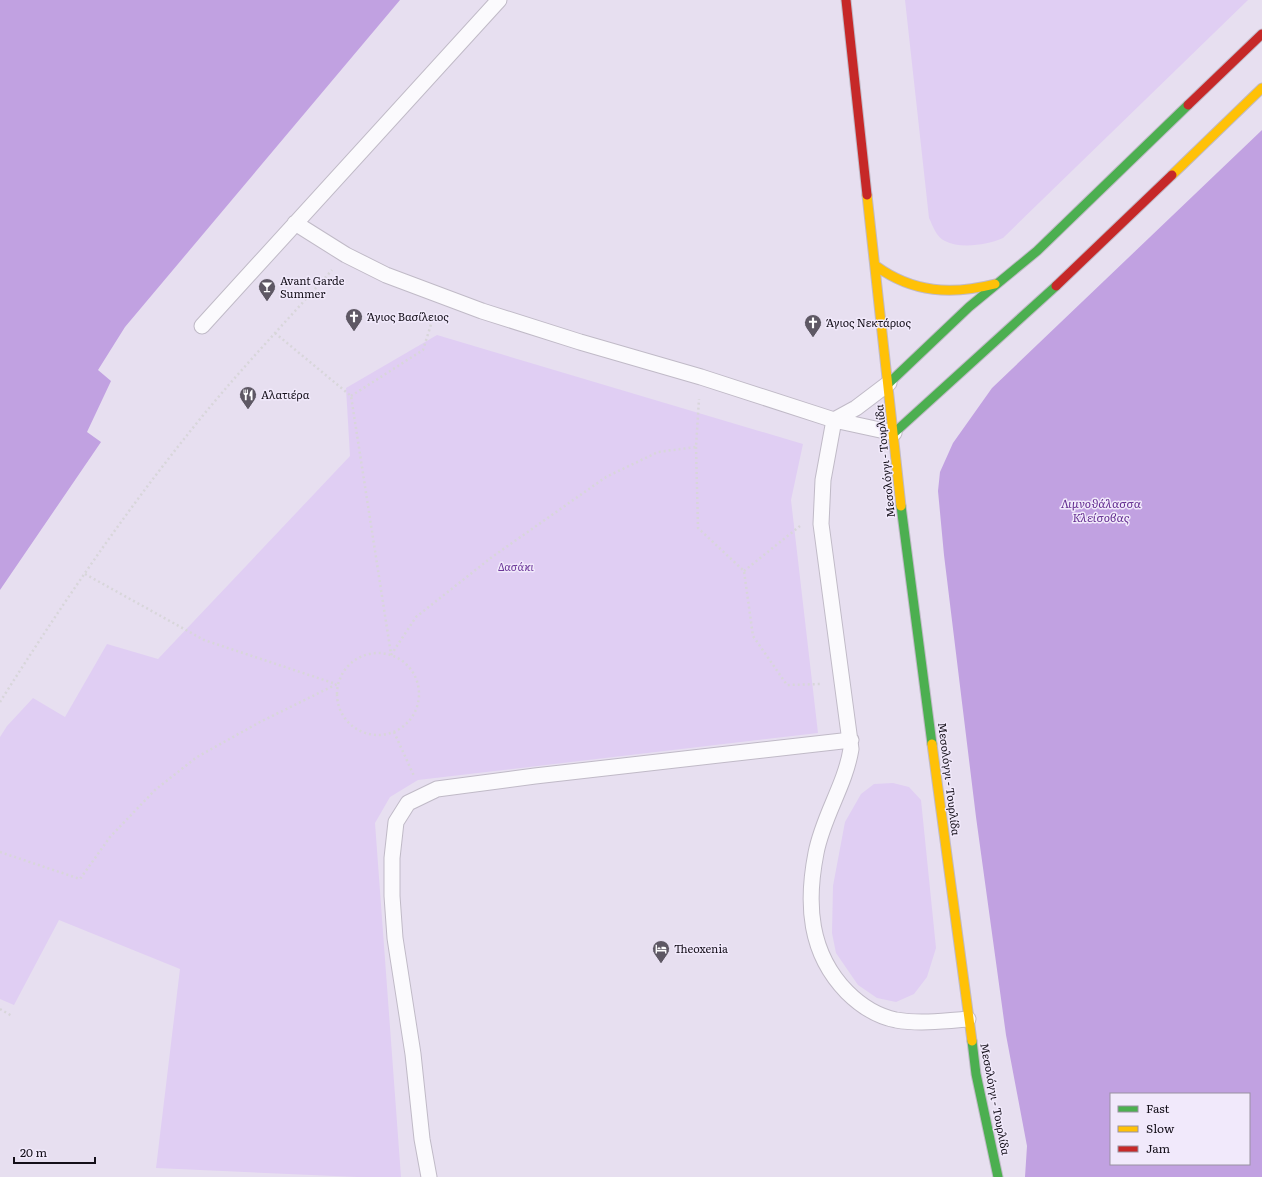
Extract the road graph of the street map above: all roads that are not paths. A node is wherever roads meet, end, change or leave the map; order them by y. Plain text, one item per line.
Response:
1 (499, 0) edge
2 (846, 0) edge
3 (1262, 34) edge
4 (1262, 88) edge
5 (295, 223) junction
6 (876, 266) junction
7 (998, 283) junction
8 (202, 326) dead end
9 (889, 383) junction
10 (834, 420) junction
11 (894, 433) junction
12 (851, 740) junction
13 (968, 1019) junction
14 (429, 1177) edge
15 (998, 1177) edge

1 - 5 lane
2 - 6 main road, Μεσολόγγι - Τουρλίδα
3 - 7 main road
4 - 11 main road
5 - 8 lane
5 - 10 lane
6 - 7 main road
6 - 9 main road, Μεσολόγγι - Τουρλίδα
7 - 9 main road
9 - 10 lane
9 - 11 main road, Μεσολόγγι - Τουρλίδα
10 - 11 lane
10 - 12 lane
11 - 13 main road, Μεσολόγγι - Τουρλίδα
12 - 13 lane
12 - 14 lane
13 - 15 main road, Μεσολόγγι - Τουρλίδα

